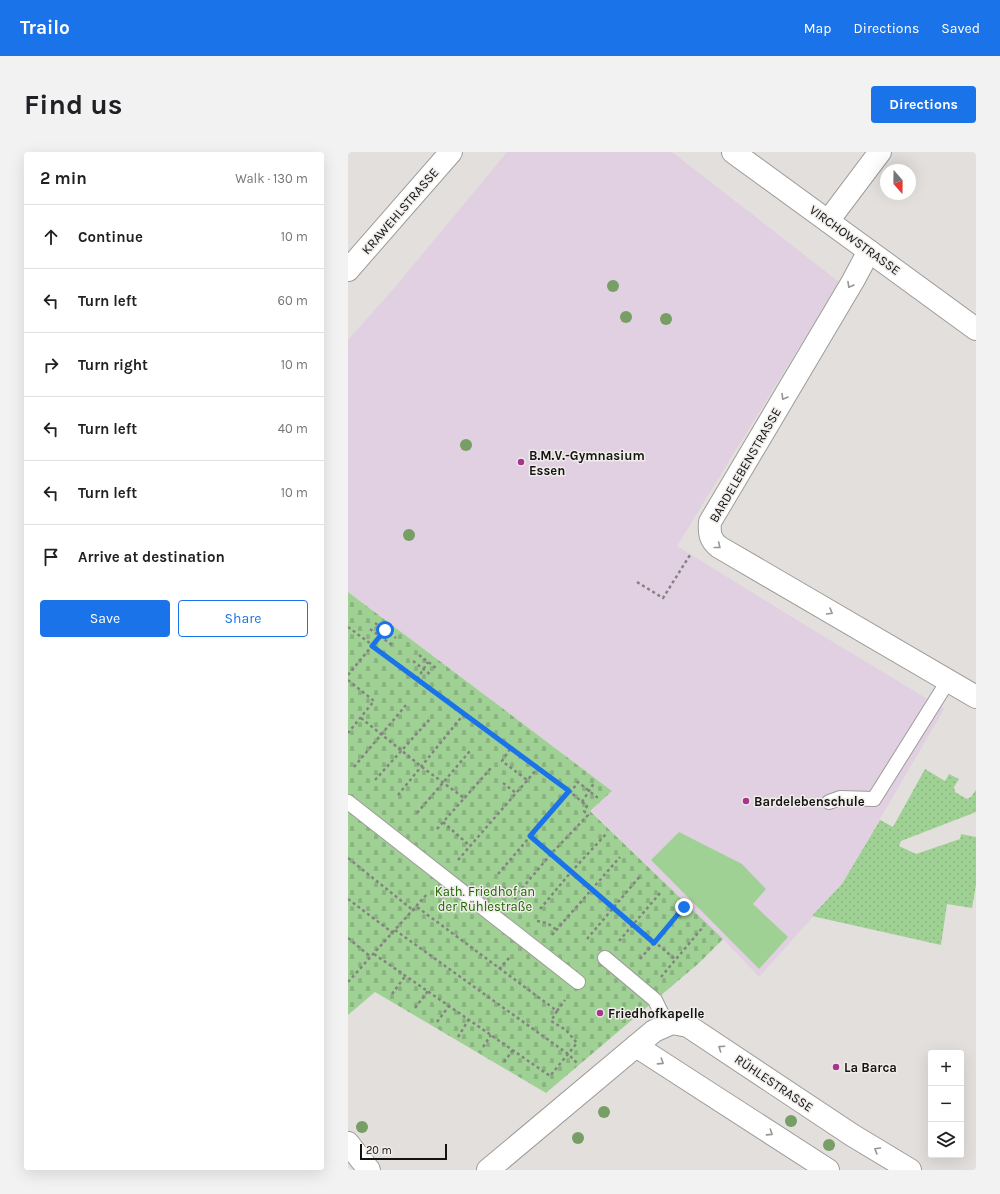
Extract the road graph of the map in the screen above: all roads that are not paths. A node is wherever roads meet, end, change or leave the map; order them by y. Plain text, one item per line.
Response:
1 (451, 152) edge
2 (733, 152) edge
3 (880, 152) edge
4 (828, 221) junction
5 (869, 251) junction
6 (348, 270) edge
7 (976, 329) edge
8 (948, 681) junction
9 (976, 697) edge
10 (348, 802) edge
11 (829, 802) dead end
12 (605, 958) dead end
13 (578, 982) dead end
14 (667, 1025) junction
15 (636, 1046) junction
16 (348, 1143) edge
17 (369, 1170) edge
18 (488, 1170) edge
19 (828, 1170) edge
20 (910, 1170) edge

1 - 6 street, KRAWEHLSTRASSE
2 - 4 street, VIRCHOWSTRASSE
3 - 4 street
4 - 5 street, VIRCHOWSTRASSE
5 - 7 street, VIRCHOWSTRASSE
5 -> 8 street, BARDELEBENSTRASSE
8 - 9 street, BARDELEBENSTRASSE
8 - 11 lane
10 - 13 lane
12 - 14 lane
14 - 15 street
20 -> 14 street, RÜHLESTRASSE
15 - 18 street
15 -> 19 street
16 - 17 street

